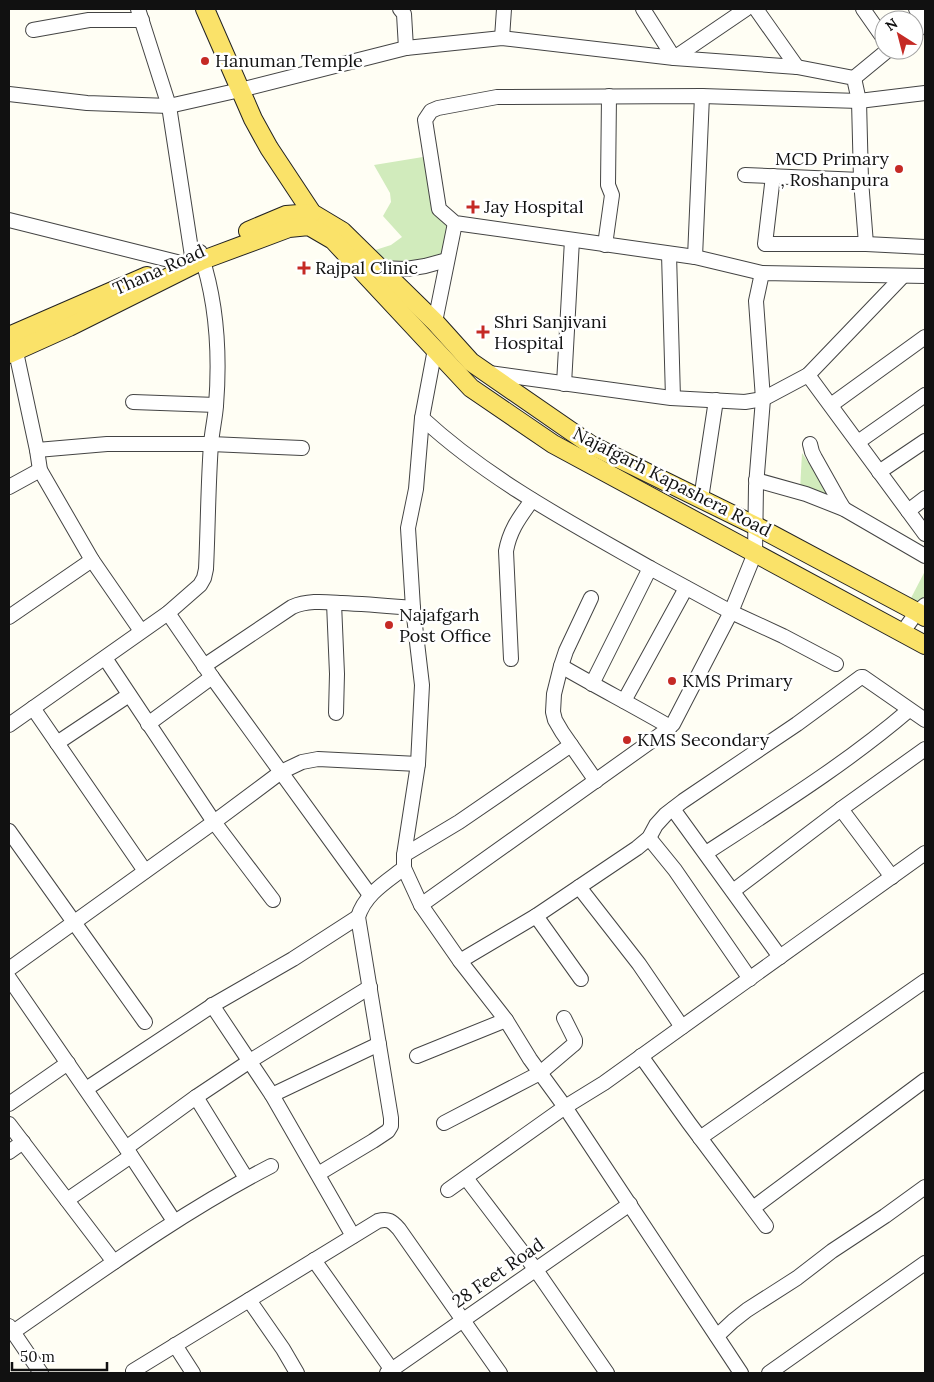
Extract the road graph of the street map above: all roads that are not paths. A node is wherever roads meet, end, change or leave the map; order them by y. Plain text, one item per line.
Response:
1 (206, 9) edge
2 (400, 9) edge
3 (504, 9) edge
4 (643, 9) edge
5 (746, 9) edge
6 (756, 9) edge
7 (863, 9) edge
8 (916, 9) edge
9 (140, 14) edge
10 (925, 23) edge
11 (874, 24) edge
12 (33, 30) dead end
13 (502, 38) junction
14 (406, 48) junction
15 (674, 58) junction
16 (876, 60) edge
17 (797, 67) junction
18 (854, 78) junction
19 (240, 90) junction
20 (925, 93) edge
21 (9, 94) edge
22 (609, 96) junction
23 (702, 96) junction
24 (859, 101) junction
25 (169, 106) junction
26 (745, 174) dead end
27 (773, 176) junction
28 (861, 180) junction
29 (9, 220) edge
30 (310, 220) junction
31 (455, 224) junction
32 (572, 240) junction
33 (866, 244) junction
34 (605, 245) junction
35 (925, 247) edge
36 (669, 254) junction
37 (695, 257) junction
38 (193, 258) junction
39 (448, 260) junction
40 (378, 268) junction
41 (762, 273) junction
42 (903, 276) junction
43 (925, 276) edge
44 (434, 322) junction
45 (925, 337) edge
46 (11, 344) edge
47 (435, 349) junction
48 (486, 373) junction
49 (808, 375) junction
50 (564, 384) junction
51 (925, 395) edge
52 (673, 398) junction
53 (763, 399) junction
54 (716, 400) junction
55 (133, 402) dead end
56 (216, 405) junction
57 (831, 405) junction
58 (422, 418) junction
59 (925, 441) edge
60 (858, 442) junction
61 (211, 444) junction
62 (810, 444) dead end
63 (302, 448) dead end
64 (37, 450) junction
65 (40, 470) junction
66 (879, 472) junction
67 (756, 480) junction
68 (9, 487) edge
69 (925, 498) edge
70 (701, 499) junction
71 (532, 500) junction
72 (844, 509) junction
73 (908, 511) junction
74 (756, 526) junction
75 (925, 534) edge
76 (755, 553) junction
77 (925, 556) edge
78 (92, 560) junction
79 (650, 568) junction
80 (686, 588) junction
81 (592, 598) dead end
82 (334, 603) junction
83 (413, 608) junction
84 (922, 611) edge
85 (731, 612) junction
86 (168, 613) junction
87 (9, 617) edge
88 (141, 631) junction
89 (902, 633) junction
90 (925, 645) edge
91 (104, 658) junction
92 (511, 659) dead end
93 (836, 664) dead end
94 (560, 666) junction
95 (208, 672) junction
96 (592, 684) junction
97 (129, 695) junction
98 (624, 701) junction
99 (33, 708) junction
100 (909, 710) junction
101 (336, 713) dead end
102 (925, 720) edge
103 (9, 724) edge
104 (148, 724) junction
105 (670, 727) junction
106 (57, 743) junction
107 (571, 745) junction
108 (925, 748) edge
109 (418, 764) junction
110 (281, 772) junction
111 (596, 781) junction
112 (673, 809) junction
113 (840, 809) junction
114 (214, 822) junction
115 (9, 831) edge
116 (649, 838) junction
117 (925, 852) edge
118 (706, 853) junction
119 (404, 861) junction
120 (145, 871) junction
121 (892, 877) junction
122 (579, 887) junction
123 (733, 891) junction
124 (370, 895) junction
125 (273, 900) dead end
126 (421, 905) junction
127 (536, 916) junction
128 (358, 917) junction
129 (74, 922) junction
130 (780, 957) junction
131 (460, 962) junction
132 (9, 969) edge
133 (9, 978) edge
134 (581, 979) dead end
135 (750, 979) junction
136 (925, 981) edge
137 (370, 987) junction
138 (14, 995) edge
139 (212, 1005) junction
140 (564, 1018) dead end
141 (506, 1020) junction
142 (146, 1022) dead end
143 (682, 1027) junction
144 (379, 1044) junction
145 (417, 1056) dead end
146 (641, 1056) junction
147 (250, 1061) junction
148 (68, 1063) junction
149 (540, 1073) junction
150 (925, 1080) edge
151 (86, 1090) junction
152 (272, 1095) junction
153 (196, 1097) junction
154 (9, 1104) edge
155 (565, 1107) junction
156 (444, 1123) dead end
157 (9, 1124) edge
158 (700, 1138) junction
159 (23, 1142) junction
160 (9, 1152) edge
161 (129, 1152) junction
162 (271, 1166) dead end
163 (318, 1174) junction
164 (246, 1178) junction
165 (466, 1178) junction
166 (925, 1187) edge
167 (448, 1190) dead end
168 (67, 1200) junction
169 (630, 1204) junction
170 (753, 1208) junction
171 (174, 1221) junction
172 (766, 1226) dead end
173 (353, 1236) junction
174 (314, 1260) junction
175 (114, 1262) junction
176 (925, 1262) edge
177 (536, 1270) junction
178 (249, 1300) junction
179 (463, 1321) junction
180 (11, 1329) edge
181 (717, 1336) junction
182 (175, 1345) junction
183 (132, 1371) dead end
184 (391, 1372) edge
185 (41, 1373) edge
186 (193, 1373) edge
187 (297, 1373) edge
188 (500, 1373) edge
189 (607, 1373) edge
190 (742, 1373) edge
191 (769, 1373) edge

1 - 19 main road
2 - 14 street
3 - 13 street
4 - 15 street
5 - 15 street
6 - 17 street
7 - 11 street
8 - 10 street
9 - 12 street
9 - 25 street
13 - 14 street
13 - 15 street
14 - 19 street
15 - 17 street
16 - 18 street
17 - 18 street
18 - 24 street
19 - 25 street
19 - 30 main road
20 - 24 street
21 - 25 street
22 - 23 street
22 - 31 street
22 - 34 street
23 - 24 street
23 - 37 street
24 - 28 street
25 - 38 street
26 - 27 street
27 - 28 street
27 - 33 street
28 - 33 street
29 - 38 street
30 - 38 main road, Thana Road
30 - 40 main road, Najafgarh Kapashera Road
30 - 47 main road, Najafgarh Kapashera Road
31 - 32 street
31 - 39 street
32 - 34 street
32 - 50 street
33 - 35 street
34 - 36 street
36 - 37 street
36 - 52 street
37 - 41 street
38 - 46 main road, Thana Road
38 - 46 main road
38 - 56 street
39 - 40 street
39 - 44 street
40 - 44 main road, Najafgarh Kapashera Road
41 - 42 street
41 - 53 street
42 - 43 street
42 - 49 street
44 - 48 main road, Najafgarh Kapashera Road
45 - 57 street
46 - 64 street
47 - 58 street
47 - 76 main road, Najafgarh Kapashera Road
48 - 50 street
48 - 70 main road, Najafgarh Kapashera Road
49 - 53 street
49 - 57 street
50 - 52 street
51 - 60 street
52 - 54 street
53 - 54 street
53 - 67 street
54 - 70 street
55 - 56 street
56 - 61 street
57 - 60 street
58 - 71 street
58 - 83 street
59 - 66 street
60 - 66 street
61 - 63 street
61 - 64 street
61 - 86 street
62 - 72 street
64 - 65 street
65 - 68 street
65 - 78 street
66 - 73 street
67 - 72 street
67 - 74 street
69 - 73 street
70 - 74 main road, Najafgarh Kapashera Road
71 - 79 street
71 - 92 street
72 - 77 street
73 - 75 street
74 - 76 street
74 - 84 main road, Najafgarh Kapashera Road
76 - 85 street
76 - 89 main road, Najafgarh Kapashera Road
78 - 87 street
78 - 88 street
79 - 80 street
79 - 96 street
80 - 85 street
80 - 98 street
81 - 94 street
82 - 83 street
82 - 95 street
82 - 101 street
83 - 109 street
84 - 89 street
85 - 93 street
85 - 105 street
86 - 88 street
86 - 95 street
88 - 91 street
89 - 90 main road, Najafgarh Kapashera Road
91 - 97 street
91 - 99 street
94 - 96 street
94 - 107 street
95 - 104 street
95 - 110 street
96 - 98 street
97 - 104 street
97 - 106 street
98 - 105 street
99 - 103 street
99 - 106 street
100 - 102 street
100 - 112 street
100 - 118 street
104 - 114 street
105 - 111 street
106 - 120 street
107 - 111 street
107 - 119 street
108 - 113 street
109 - 110 street
109 - 119 street
110 - 114 street
110 - 124 street
111 - 126 street
112 - 116 street
112 - 118 street
113 - 121 street
113 - 123 street
114 - 120 street
114 - 125 street
115 - 129 street
116 - 122 street
116 - 135 street
117 - 121 street
118 - 123 street
119 - 124 street
119 - 126 street
120 - 129 street
121 - 130 street
122 - 127 street
122 - 143 street
123 - 130 street
124 - 128 street
126 - 131 street
127 - 131 street
127 - 134 street
128 - 137 street
128 - 139 street
129 - 132 street
129 - 142 street
130 - 135 street
131 - 141 street
133 - 138 street
135 - 143 street
136 - 158 street
137 - 144 street
137 - 147 street
138 - 148 street
139 - 147 street
139 - 151 street
140 - 149 street
141 - 145 street
141 - 149 street
143 - 146 street
144 - 152 street
144 - 163 street
146 - 155 street
146 - 158 street
147 - 152 street
147 - 153 street
148 - 151 street
148 - 154 street
149 - 155 street
149 - 156 street
150 - 170 street
151 - 161 street
152 - 163 street
153 - 161 street
153 - 164 street
155 - 165 street
155 - 169 street
157 - 159 street
158 - 170 street
159 - 160 street
159 - 168 street
161 - 168 street
161 - 171 street
162 - 164 street
163 - 173 street
164 - 171 street
165 - 167 street
165 - 177 street
166 - 181 street
168 - 175 street
169 - 177 street, 28 Feet Road
169 - 181 street
170 - 172 street
171 - 175 street
173 - 174 street
173 - 179 street
174 - 178 street
174 - 184 street
175 - 180 street
176 - 191 street
177 - 179 street, 28 Feet Road
177 - 189 street
178 - 182 street
178 - 187 street
179 - 184 street, 28 Feet Road
179 - 188 street
180 - 185 street
181 - 190 street
182 - 183 street
182 - 186 street

